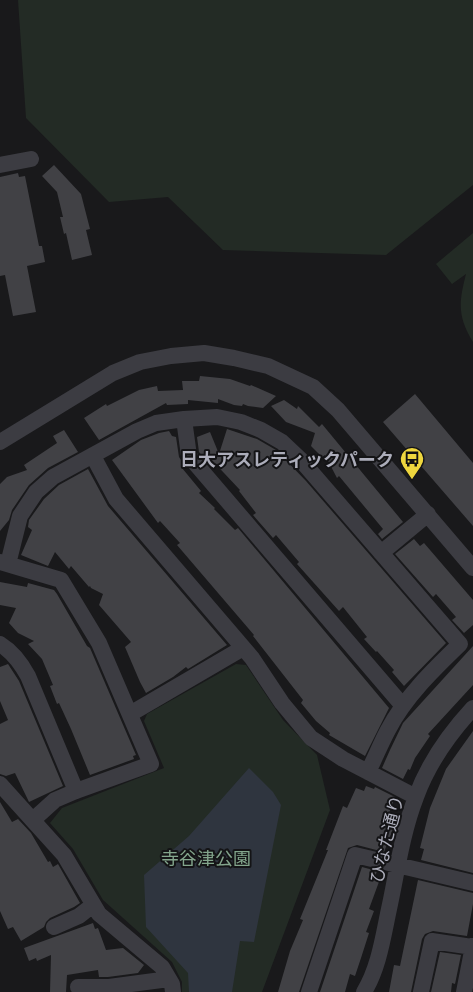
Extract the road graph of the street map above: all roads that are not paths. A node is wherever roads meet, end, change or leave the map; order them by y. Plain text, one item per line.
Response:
1 (31, 160) dead end
2 (0, 165) edge
3 (184, 419) junction
4 (0, 442) edge
5 (93, 456) junction
6 (428, 514) junction
7 (381, 553) junction
8 (4, 563) edge
9 (473, 568) edge
10 (0, 644) edge
11 (243, 648) junction
12 (403, 706) junction
13 (473, 708) edge
14 (130, 714) junction
15 (368, 772) junction
16 (0, 784) edge
17 (76, 791) junction
18 (416, 797) junction
19 (34, 820) junction
20 (399, 867) junction
21 (473, 883) edge
22 (94, 905) junction
23 (54, 927) dead end
24 (473, 947) edge
25 (171, 985) edge
26 (78, 987) dead end
27 (110, 990) edge
28 (309, 992) edge
29 (364, 992) edge
30 (421, 992) edge
31 (464, 992) edge

1 - 2 street
3 - 5 street
3 - 7 street
3 - 12 street
4 - 6 street
5 - 8 street
5 - 11 street
6 - 7 street
6 - 9 street
7 - 12 street
8 - 14 street
10 - 17 street
11 - 14 street
11 - 15 street
12 - 15 street
13 - 18 street, ひなた通り
14 - 17 street
15 - 18 street
16 - 19 street
17 - 19 street
18 - 20 street, ひなた通り
19 - 22 street
20 - 21 street
20 - 28 street
20 - 29 street, ひなた通り
22 - 23 street
22 - 25 street
24 - 30 street
24 - 31 street
25 - 27 street
26 - 27 street

